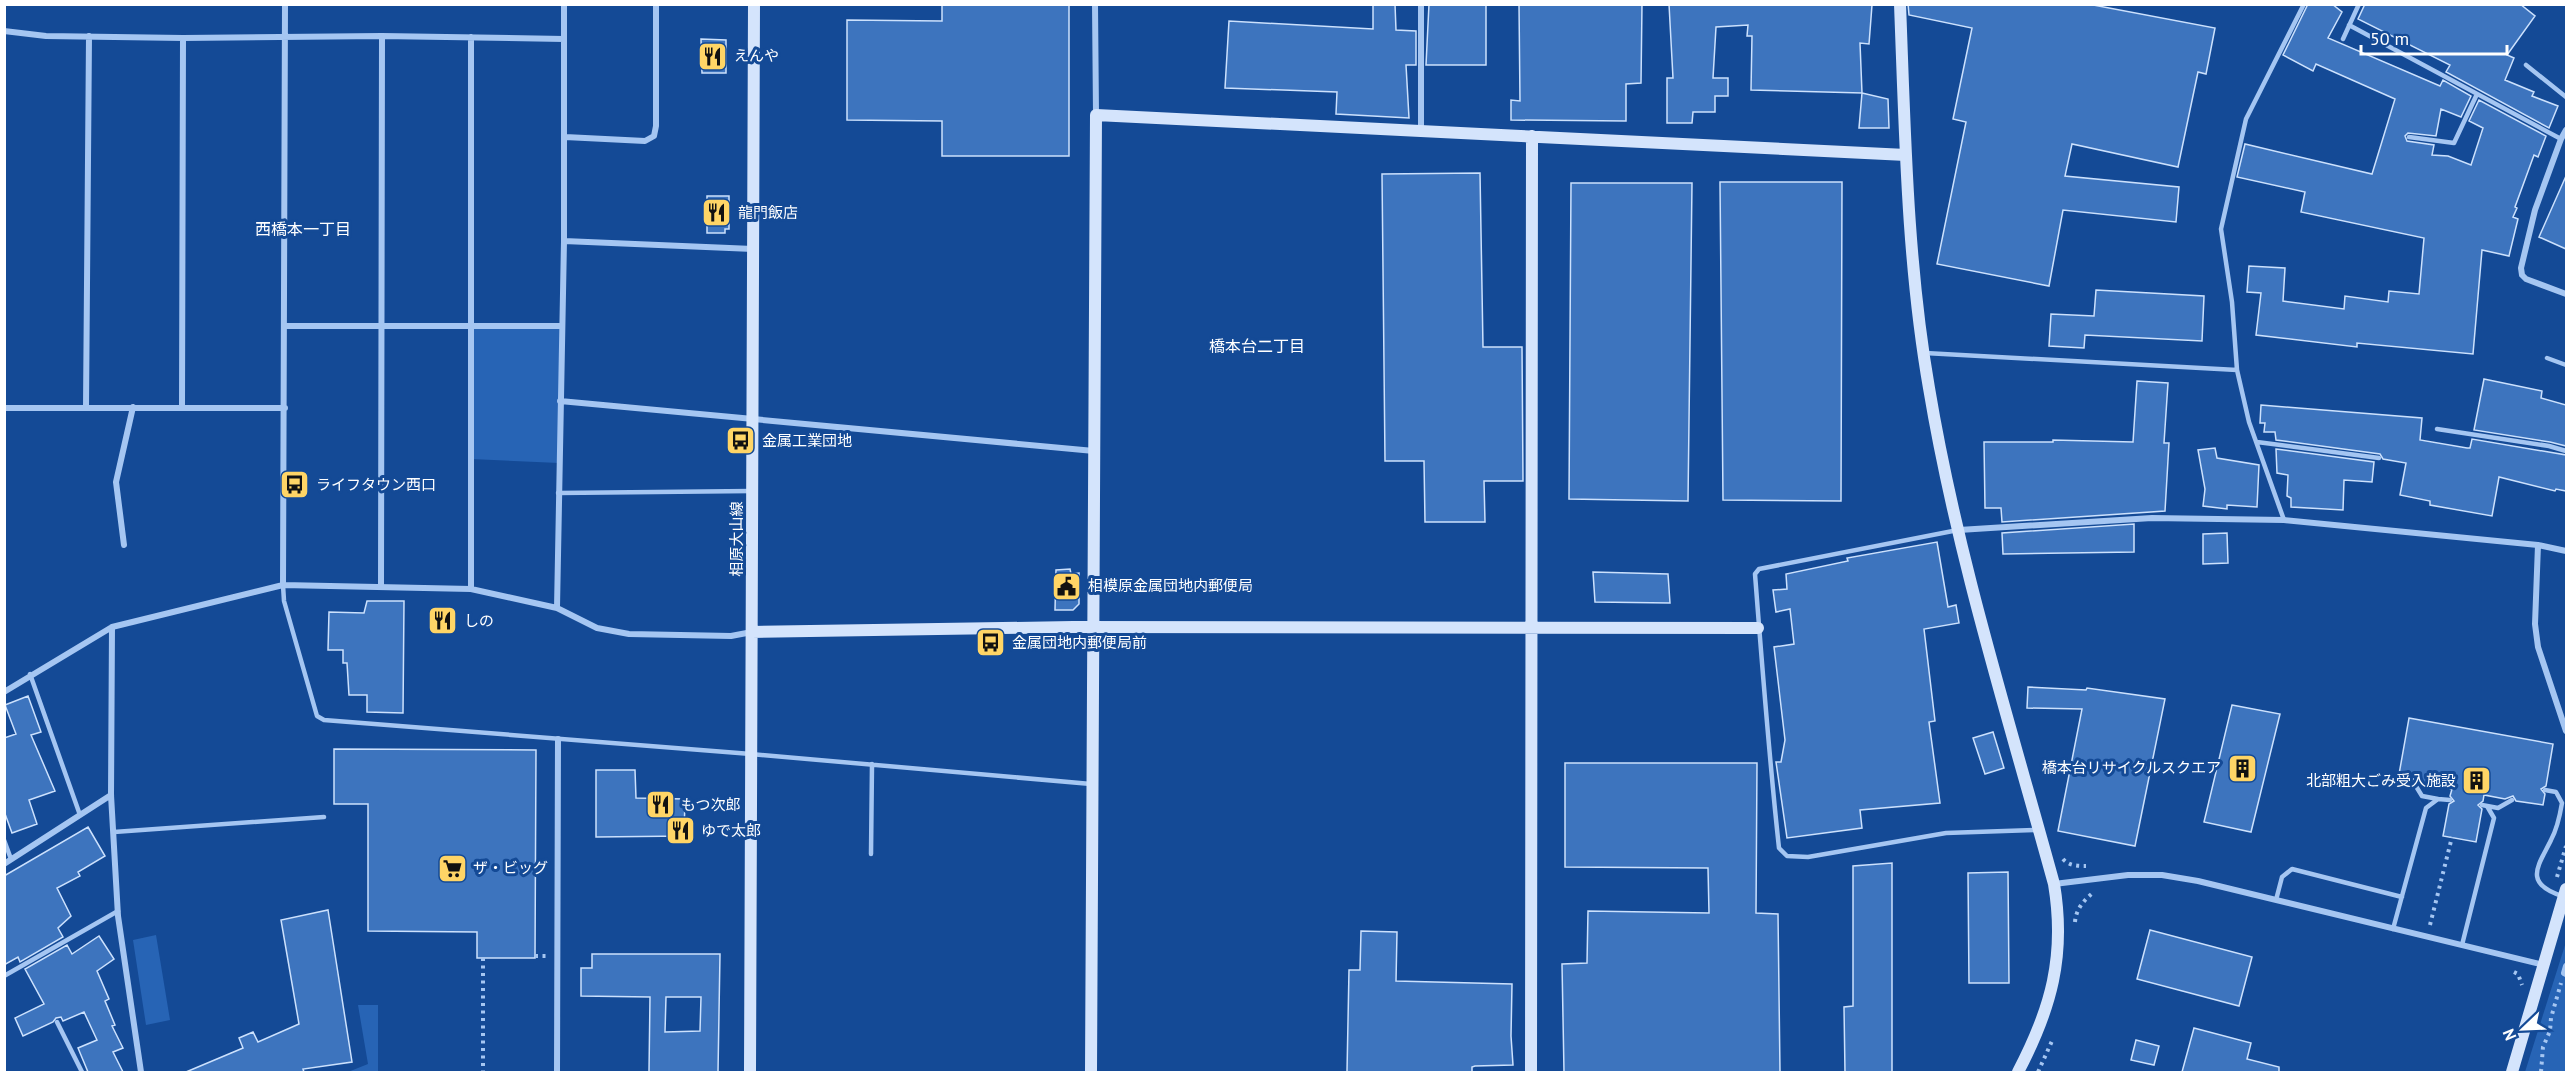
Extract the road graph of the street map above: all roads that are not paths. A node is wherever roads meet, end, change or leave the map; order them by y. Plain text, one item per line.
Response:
1 (285, 4) edge
2 (564, 4) edge
3 (656, 4) edge
4 (754, 4) edge
5 (1095, 4) edge
6 (1421, 4) edge
7 (1900, 4) edge
8 (2304, 4) edge
9 (2359, 4) edge
10 (2349, 25) junction
11 (4, 31) edge
12 (89, 36) junction
13 (382, 36) junction
14 (285, 37) junction
15 (471, 37) junction
16 (183, 39) junction
17 (564, 39) junction
18 (2343, 39) dead end
19 (2526, 65) dead end
20 (2477, 94) junction
21 (2566, 97) edge
22 (1096, 114) junction
23 (1421, 130) junction
24 (2566, 130) edge
25 (1532, 136) junction
26 (565, 137) junction
27 (2409, 137) dead end
28 (2561, 139) junction
29 (1906, 155) junction
30 (564, 241) junction
31 (753, 249) junction
32 (2566, 294) edge
33 (285, 326) junction
34 (380, 326) junction
35 (471, 326) junction
36 (562, 326) junction
37 (1924, 353) junction
38 (2547, 358) dead end
39 (2566, 365) edge
40 (2237, 370) junction
41 (560, 401) junction
42 (133, 407) junction
43 (182, 407) junction
44 (4, 408) edge
45 (86, 408) junction
46 (285, 408) junction
47 (754, 419) junction
48 (2437, 429) dead end
49 (2257, 442) junction
50 (2566, 451) edge
51 (1095, 452) junction
52 (2379, 458) dead end
53 (752, 491) junction
54 (558, 493) junction
55 (2284, 520) junction
56 (1958, 530) junction
57 (124, 545) dead end
58 (2538, 545) junction
59 (2566, 551) edge
60 (283, 585) junction
61 (381, 585) junction
62 (471, 589) junction
63 (557, 608) junction
64 (112, 627) junction
65 (1533, 627) junction
66 (1758, 628) junction
67 (1094, 629) junction
68 (752, 632) junction
69 (30, 674) junction
70 (4, 692) edge
71 (2566, 731) edge
72 (558, 739) junction
73 (751, 754) junction
74 (872, 764) junction
75 (2414, 783) dead end
76 (1094, 784) junction
77 (2545, 790) dead end
78 (111, 795) junction
79 (2438, 799) junction
80 (2512, 800) dead end
81 (2450, 801) dead end
82 (80, 815) junction
83 (324, 817) dead end
84 (2039, 829) junction
85 (114, 832) junction
86 (4, 840) edge
87 (870, 854) dead end
88 (11, 859) junction
89 (4, 864) edge
90 (2054, 884) junction
91 (2565, 893) edge
92 (2402, 897) junction
93 (2276, 900) junction
94 (118, 911) junction
95 (2393, 928) junction
96 (2462, 945) junction
97 (2545, 965) junction
98 (2566, 966) edge
99 (2565, 973) edge
100 (4, 976) edge
101 (57, 1022) dead end
102 (82, 1072) edge
103 (141, 1072) edge
104 (557, 1072) edge
105 (750, 1072) edge
106 (1091, 1072) edge
107 (1531, 1072) edge
108 (2018, 1072) edge
109 (2512, 1072) edge

1 - 14 street
2 - 17 street
3 - 26 street
4 - 31 street, 相原大山線
5 - 22 street
6 - 23 street
7 - 29 street
8 - 40 lane
9 - 10 lane
10 - 18 lane
10 - 20 lane
11 - 12 street
12 - 16 street
12 - 45 street
13 - 14 street
13 - 15 street
13 - 34 street
14 - 16 street
14 - 33 street
15 - 17 street
15 - 35 street
16 - 43 street
17 - 26 street
19 - 21 lane
20 - 27 lane
20 - 28 lane
22 - 23 street
22 - 51 street
23 - 25 street
24 - 28 street
25 - 29 street
25 - 65 street
26 - 30 street
28 - 32 street
29 - 37 street
30 - 31 street
30 - 36 street
31 - 47 street, 相原大山線
33 - 34 street
33 - 46 street
34 - 35 street
34 - 61 street
35 - 36 street
35 - 62 street
36 - 41 street
37 - 40 lane
37 - 56 street
38 - 39 lane
40 - 49 lane
41 - 47 street
41 - 54 street
42 - 43 street
42 - 45 street
42 - 57 street
43 - 46 street
44 - 45 street
46 - 60 street
47 - 51 street
47 - 53 street, 相原大山線
48 - 50 lane
49 - 52 lane
49 - 55 lane
51 - 67 street
53 - 54 lane
53 - 68 street, 相原大山線
54 - 63 street
55 - 56 street
55 - 58 street
56 - 66 lane
56 - 84 street
58 - 59 street
58 - 71 street
60 - 61 street
60 - 64 street
60 - 72 lane
61 - 62 street
62 - 63 street
63 - 68 street
64 - 69 street
64 - 78 street
65 - 66 street
65 - 67 street
65 - 107 street
66 - 84 lane
67 - 68 street
67 - 76 street
68 - 73 street, 相原大山線
69 - 70 street
69 - 82 lane
72 - 73 lane
72 - 104 street
73 - 74 lane
73 - 105 street, 相原大山線
74 - 76 lane
74 - 87 lane
75 - 79 lane
76 - 106 street
77 - 91 lane
78 - 82 street
78 - 85 street
79 - 81 lane
79 - 92 lane
80 - 96 lane
82 - 88 street
83 - 85 lane
84 - 90 street
85 - 94 street
86 - 88 lane
88 - 89 street
90 - 93 street
90 - 108 street
91 - 97 street
92 - 93 lane
92 - 95 lane
93 - 95 street
94 - 100 lane
94 - 103 street
95 - 96 street
96 - 97 street
97 - 109 street
98 - 99 street
101 - 102 lane

